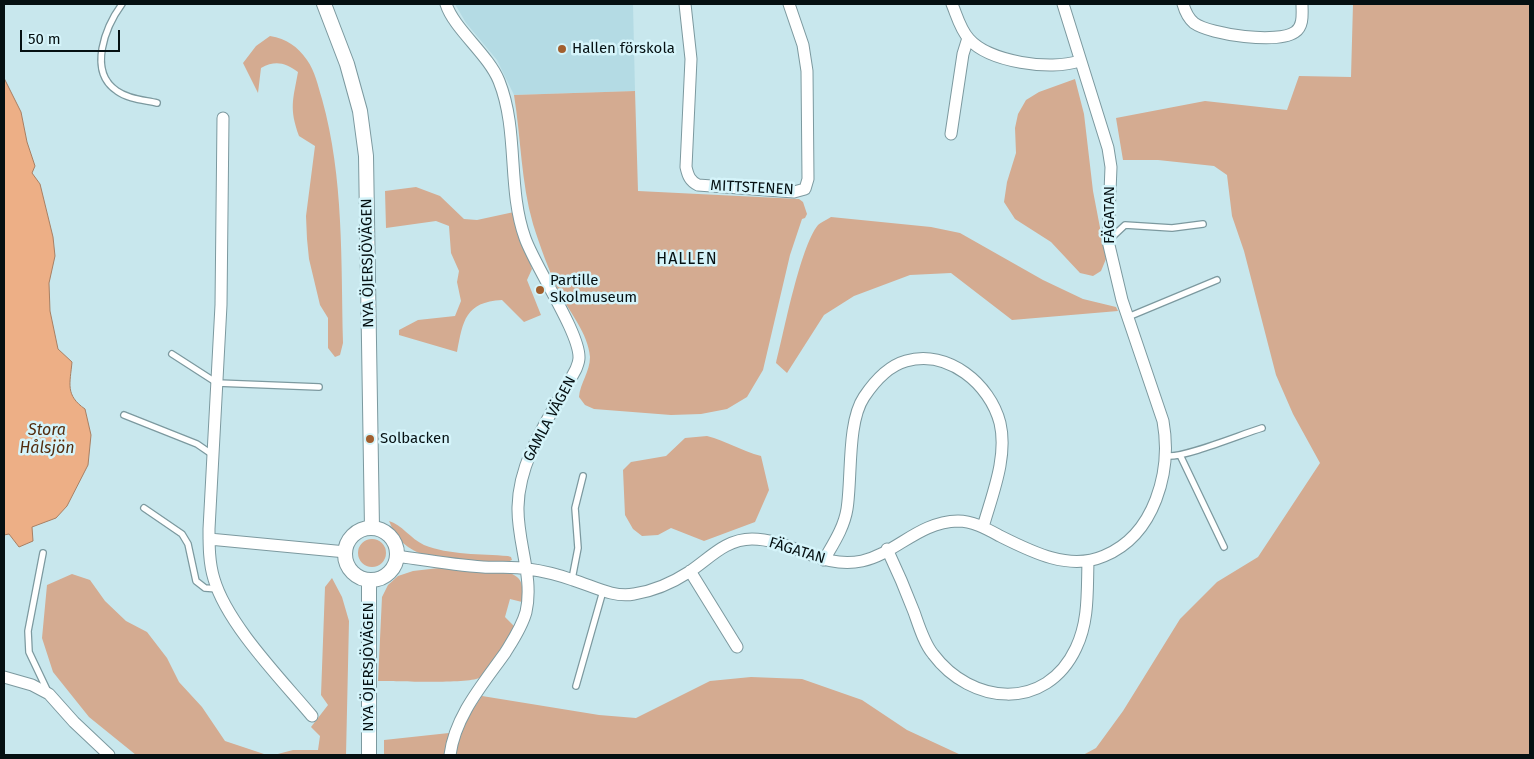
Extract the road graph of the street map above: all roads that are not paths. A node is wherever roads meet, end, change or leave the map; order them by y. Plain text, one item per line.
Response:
1 (122, 4) edge
2 (324, 4) edge
3 (446, 4) edge
4 (685, 4) edge
5 (789, 4) edge
6 (952, 4) edge
7 (1063, 4) edge
8 (1182, 4) edge
9 (1302, 4) edge
10 (968, 38) junction
11 (1079, 62) junction
12 (158, 103) dead end
13 (223, 118) dead end
14 (951, 134) dead end
15 (1203, 224) dead end
16 (1108, 241) junction
17 (1217, 280) dead end
18 (1128, 317) junction
19 (172, 354) dead end
20 (217, 384) junction
21 (319, 388) dead end
22 (124, 415) dead end
23 (1262, 428) dead end
24 (214, 455) junction
25 (1180, 455) junction
26 (1167, 456) junction
27 (583, 476) dead end
28 (144, 508) dead end
29 (983, 527) junction
30 (372, 528) junction
31 (209, 539) junction
32 (1224, 547) dead end
33 (887, 549) junction
34 (43, 552) dead end
35 (346, 552) junction
36 (397, 556) junction
37 (824, 560) junction
38 (1088, 562) junction
39 (526, 568) junction
40 (690, 571) junction
41 (572, 579) junction
42 (369, 580) junction
43 (218, 590) junction
44 (603, 591) junction
45 (738, 647) dead end
46 (4, 678) edge
47 (576, 686) dead end
48 (49, 694) junction
49 (312, 716) dead end
50 (109, 755) edge
51 (369, 755) edge
52 (450, 755) edge

1 - 12 lane
2 - 30 street, NYA ÖJERSJÖVÄGEN
3 - 39 street, GAMLA VÄGEN
4 - 5 street, MITTSTENEN
6 - 10 street
7 - 11 street, FÄGATAN
8 - 9 street
10 - 11 street
10 - 14 street
11 - 16 street, FÄGATAN
13 - 20 street
15 - 16 lane
16 - 18 street, FÄGATAN
17 - 18 lane
18 - 26 street, FÄGATAN
19 - 20 lane
20 - 21 lane
20 - 24 street
22 - 24 lane
23 - 25 lane
24 - 31 street
25 - 26 lane
25 - 32 lane
26 - 38 street, FÄGATAN
27 - 41 lane
28 - 43 lane
29 - 33 street, FÄGATAN
29 - 37 street
29 - 38 street, FÄGATAN
30 - 35 street
30 - 36 street
31 - 35 street
31 - 43 street
33 - 37 street, FÄGATAN
33 - 38 street
34 - 48 lane
35 - 42 street
36 - 39 street, FÄGATAN
36 - 42 street
37 - 40 street, FÄGATAN
39 - 41 street, FÄGATAN
39 - 52 street, GAMLA VÄGEN
40 - 44 street, FÄGATAN
40 - 45 street
41 - 44 street, FÄGATAN
42 - 51 street, NYA ÖJERSJÖVÄGEN
43 - 49 street
44 - 47 lane
46 - 48 street
48 - 50 street

